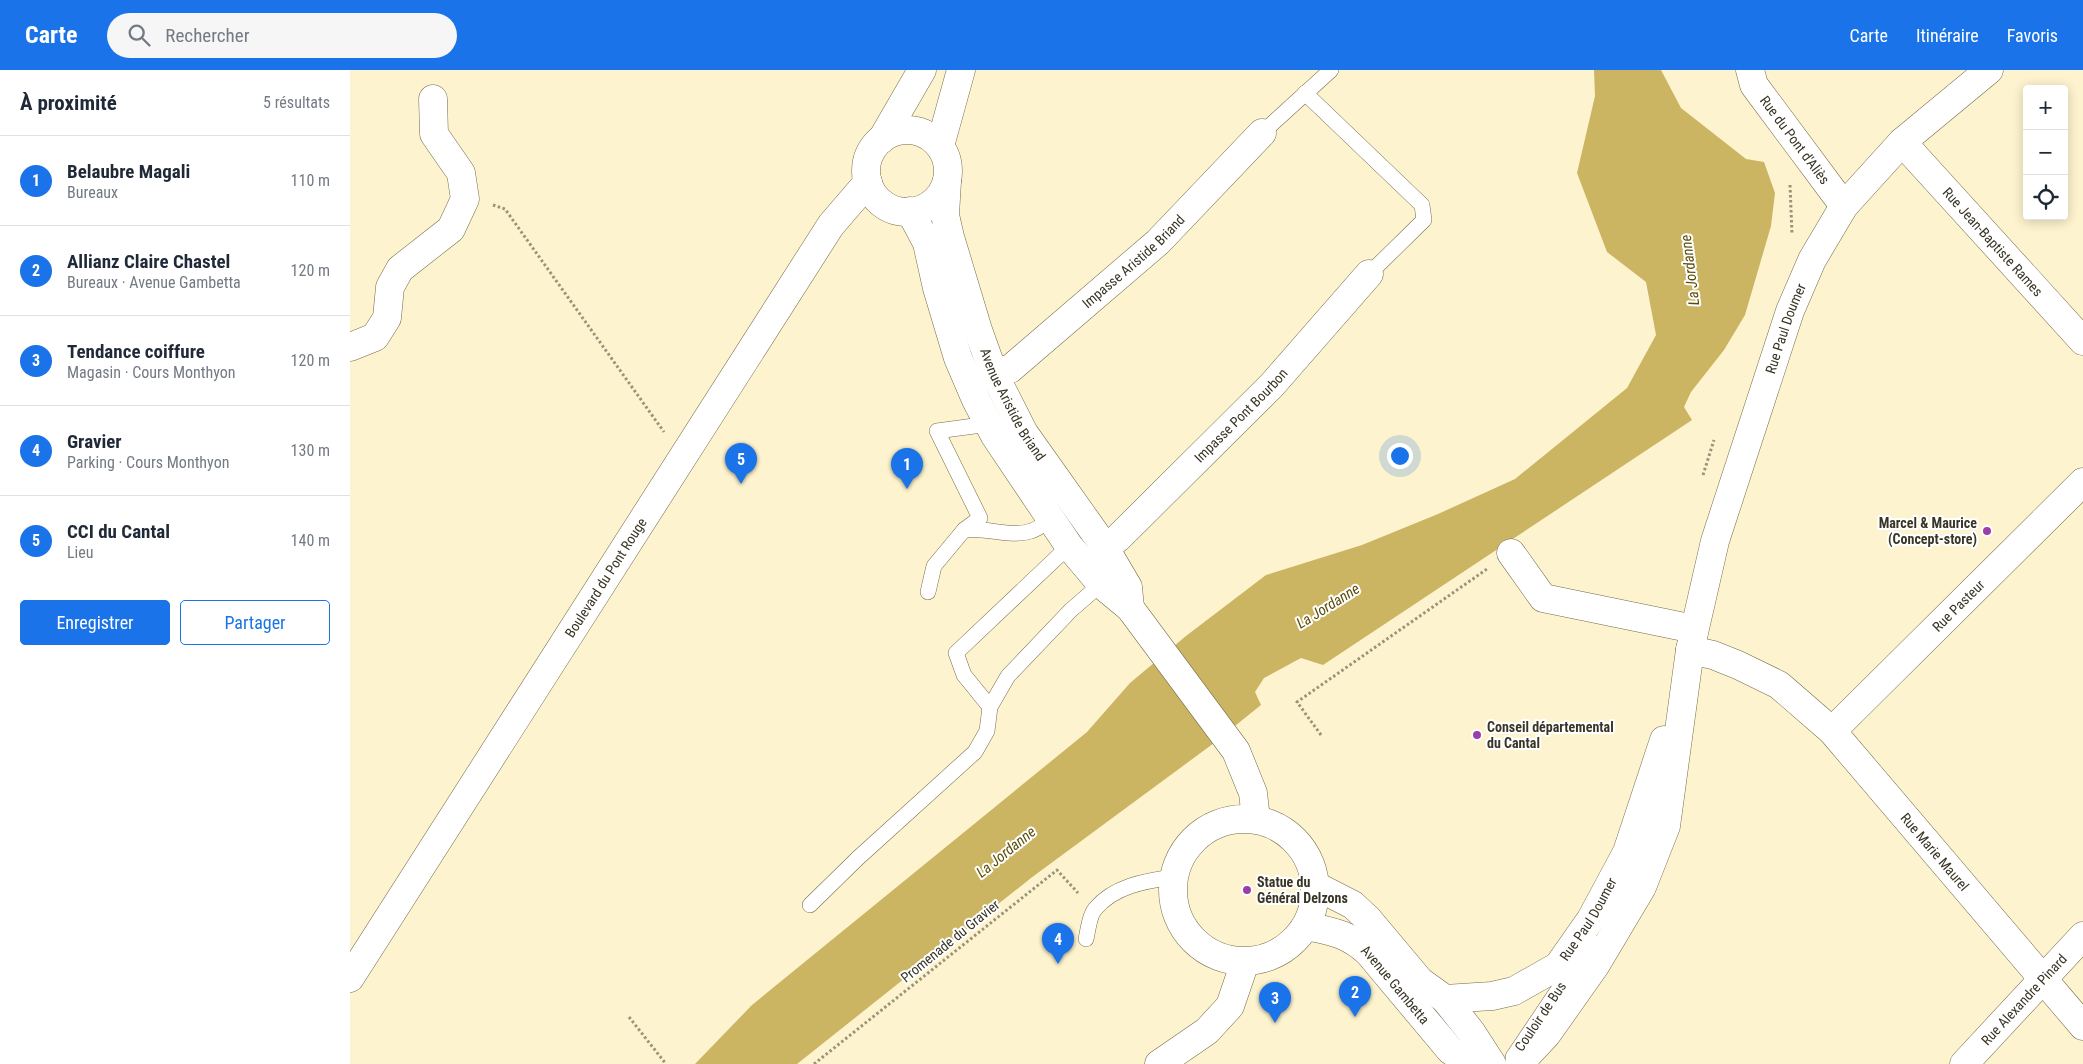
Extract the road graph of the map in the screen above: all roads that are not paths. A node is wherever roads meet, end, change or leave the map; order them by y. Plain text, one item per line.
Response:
1 (922, 70) edge
2 (961, 70) edge
3 (1331, 70) edge
4 (1750, 70) edge
5 (1989, 70) edge
6 (1304, 93) junction
7 (433, 99) dead end
8 (1262, 133) joint
9 (882, 138) junction
10 (1902, 142) junction
11 (940, 146) junction
12 (947, 181) junction
13 (868, 182) junction
14 (1844, 206) junction
15 (910, 211) junction
16 (929, 253) junction
17 (1369, 274) joint
18 (2083, 341) edge
19 (350, 347) edge
20 (993, 372) junction
21 (989, 424) junction
22 (1038, 453) junction
23 (2083, 482) edge
24 (1051, 519) junction
25 (964, 530) junction
26 (1069, 546) junction
27 (1104, 548) junction
28 (1510, 553) road end
29 (1112, 581) junction
30 (928, 592) dead end
31 (1692, 639) junction
32 (990, 707) junction
33 (1832, 731) junction
34 (1652, 780) junction
35 (1256, 819) junction
36 (1174, 876) junction
37 (1316, 886) junction
38 (810, 905) dead end
39 (1307, 926) junction
40 (2083, 936) edge
41 (1086, 939) dead end
42 (1245, 962) junction
43 (350, 978) edge
44 (2043, 978) junction
45 (1445, 998) junction
46 (2083, 1026) edge
47 (1159, 1064) edge
48 (1470, 1064) edge
49 (1492, 1064) edge
50 (1509, 1064) edge
51 (1519, 1064) edge
52 (1964, 1064) edge

1 - 9 main road
2 - 11 main road
3 - 6 lane
4 - 14 main road, Rue du Pont d'Aliès
5 - 10 main road, Rue Paul Doumer
6 - 8 lane
6 - 17 lane
7 - 19 main road
8 - 20 main road, Impasse Aristide Briand
9 - 11 main road
9 - 13 main road
10 - 14 main road, Rue Paul Doumer
10 - 18 main road, Rue Jean-Baptiste Rames
11 - 12 main road
12 - 15 main road
12 - 20 main road, Avenue Aristide Briand
13 - 15 main road
13 - 43 main road, Boulevard du Pont Rouge
14 - 31 main road, Rue Paul Doumer
15 - 16 main road, Avenue Aristide Briand
16 - 20 main road
16 - 21 main road, Avenue Aristide Briand
17 - 27 main road, Impasse Pont Bourbon
20 - 22 main road, Avenue Aristide Briand
21 - 22 main road
21 - 24 main road, Avenue Aristide Briand
21 - 25 lane
22 - 27 main road, Avenue Aristide Briand
23 - 33 main road, Rue Pasteur
24 - 25 lane
24 - 26 main road, Avenue Aristide Briand
24 - 27 main road
25 - 30 lane
26 - 29 main road
26 - 32 lane
27 - 29 main road, Avenue Aristide Briand
28 - 31 main road, Rue Marie Maurel
29 - 32 lane
29 - 35 main road, Avenue Aristide Briand
31 - 33 main road, Rue Marie Maurel
31 - 34 main road, Rue Paul Doumer
31 - 51 main road, Rue Paul Doumer
32 - 38 lane
33 - 44 main road, Rue Marie Maurel
34 - 45 main road, Rue Paul Doumer
34 - 50 lane, Couloir de Bus
35 - 36 main road
35 - 37 main road
36 - 41 lane
36 - 42 main road
37 - 39 main road
37 - 45 main road
39 - 42 main road
39 - 48 main road, Avenue Gambetta
40 - 44 main road, Rue Alexandre Pinard
42 - 47 main road
44 - 46 main road, Rue Marie Maurel
44 - 52 main road, Rue Alexandre Pinard
45 - 49 main road

